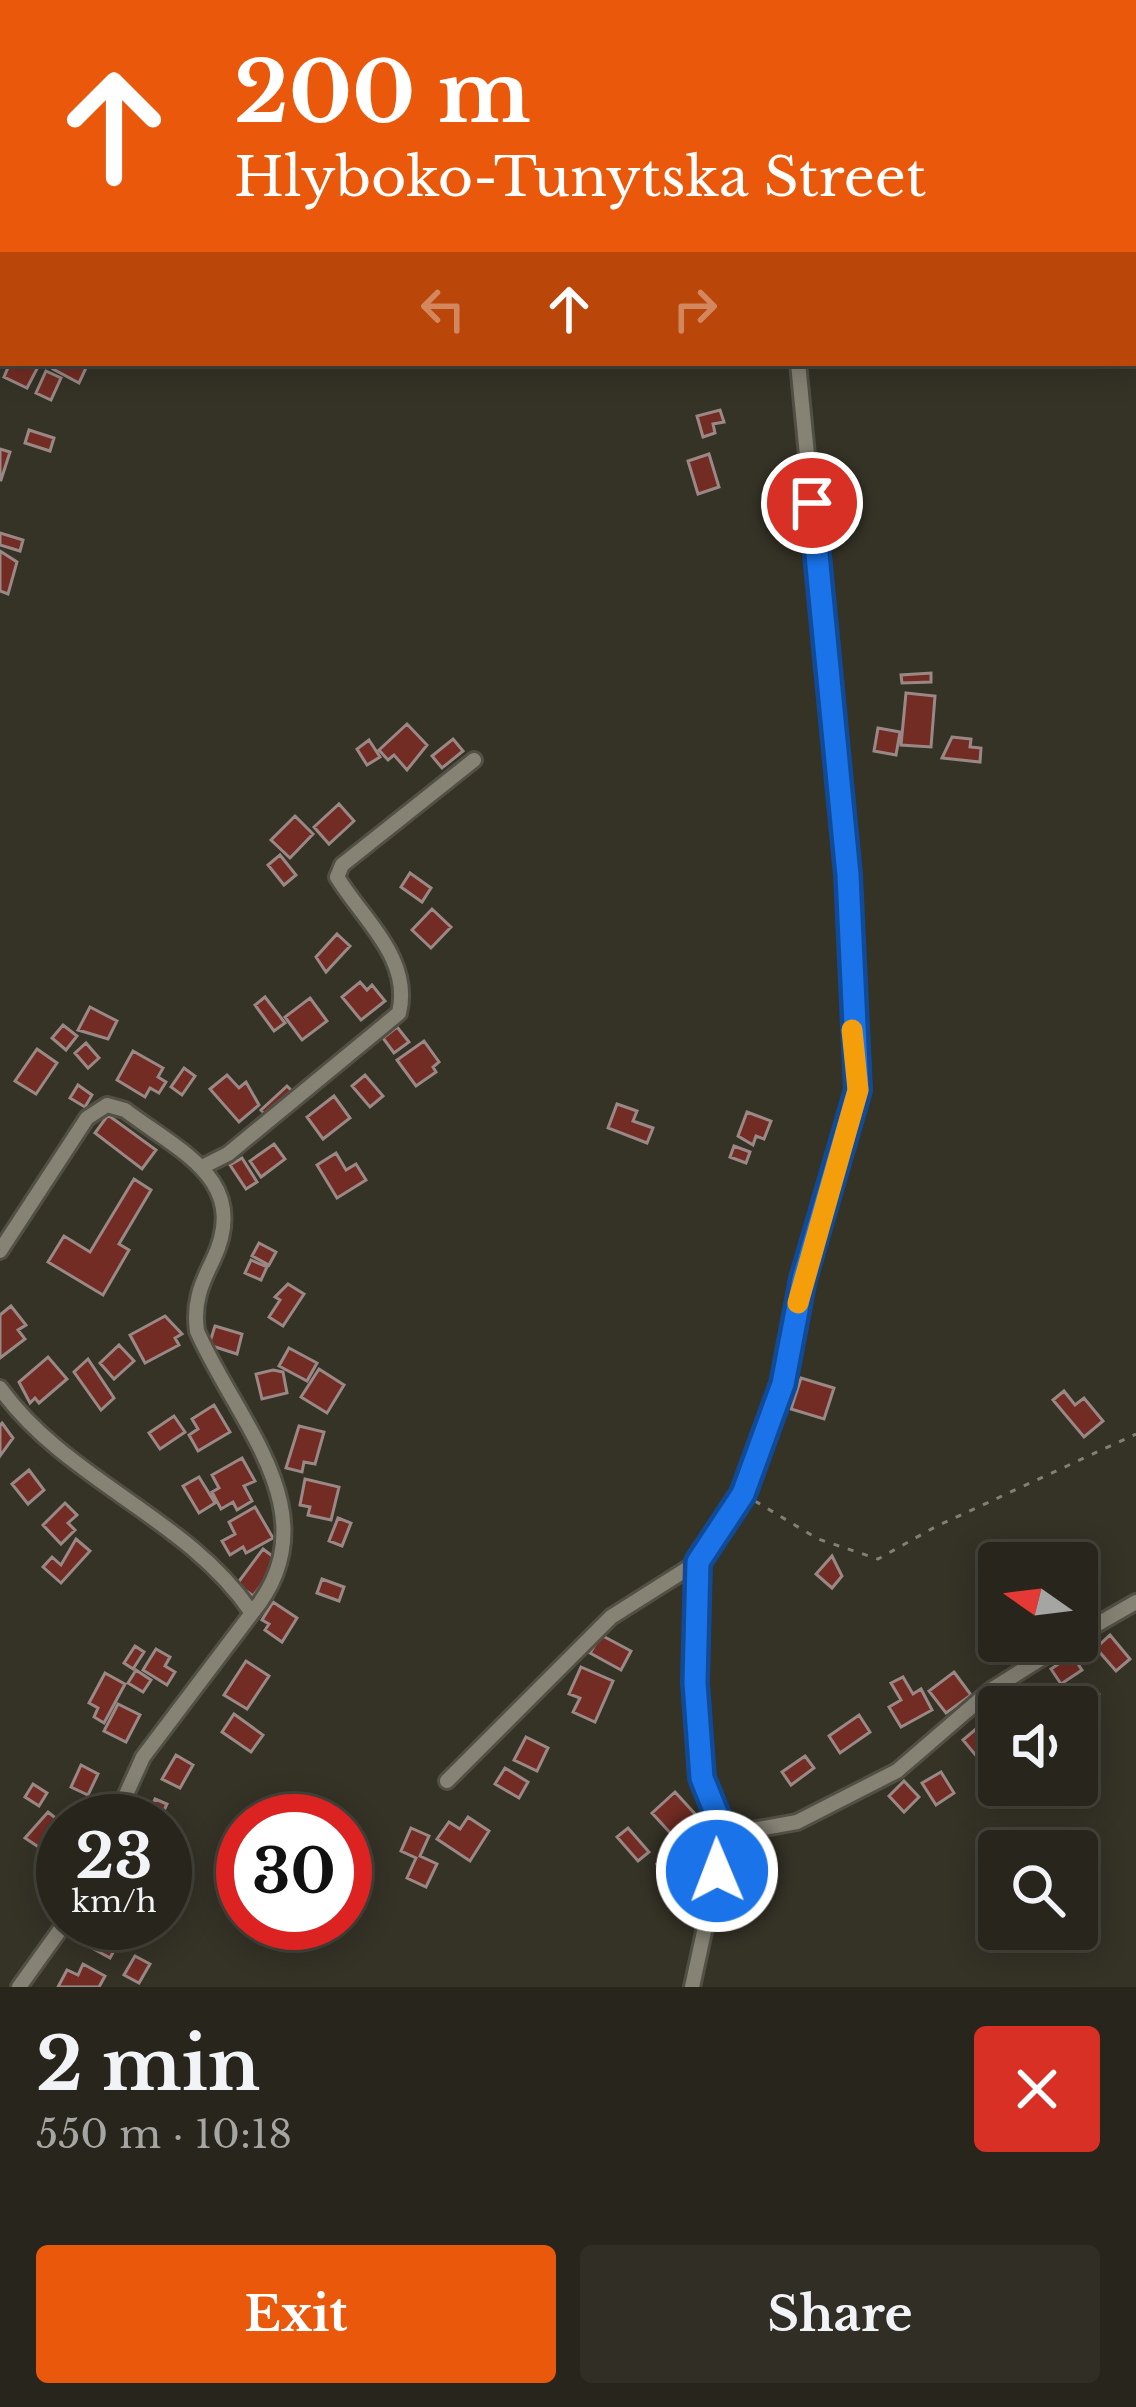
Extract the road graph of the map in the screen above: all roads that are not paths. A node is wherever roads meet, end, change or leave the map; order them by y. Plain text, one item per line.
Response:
1 (798, 366) edge
2 (474, 760) dead end
3 (202, 1167) junction
4 (0, 1251) edge
5 (0, 1388) edge
6 (698, 1562) junction
7 (1136, 1602) edge
8 (252, 1613) junction
9 (1098, 1624) edge
10 (1036, 1662) edge
11 (447, 1781) dead end
12 (126, 1794) edge
13 (725, 1835) junction
14 (46, 1950) edge
15 (19, 1987) edge
16 (692, 1987) edge

1 - 6 street
2 - 3 street
3 - 4 street
3 - 8 street
5 - 8 street
6 - 11 street
6 - 13 street
7 - 9 street
8 - 12 street
10 - 13 street
13 - 16 street
14 - 15 street

